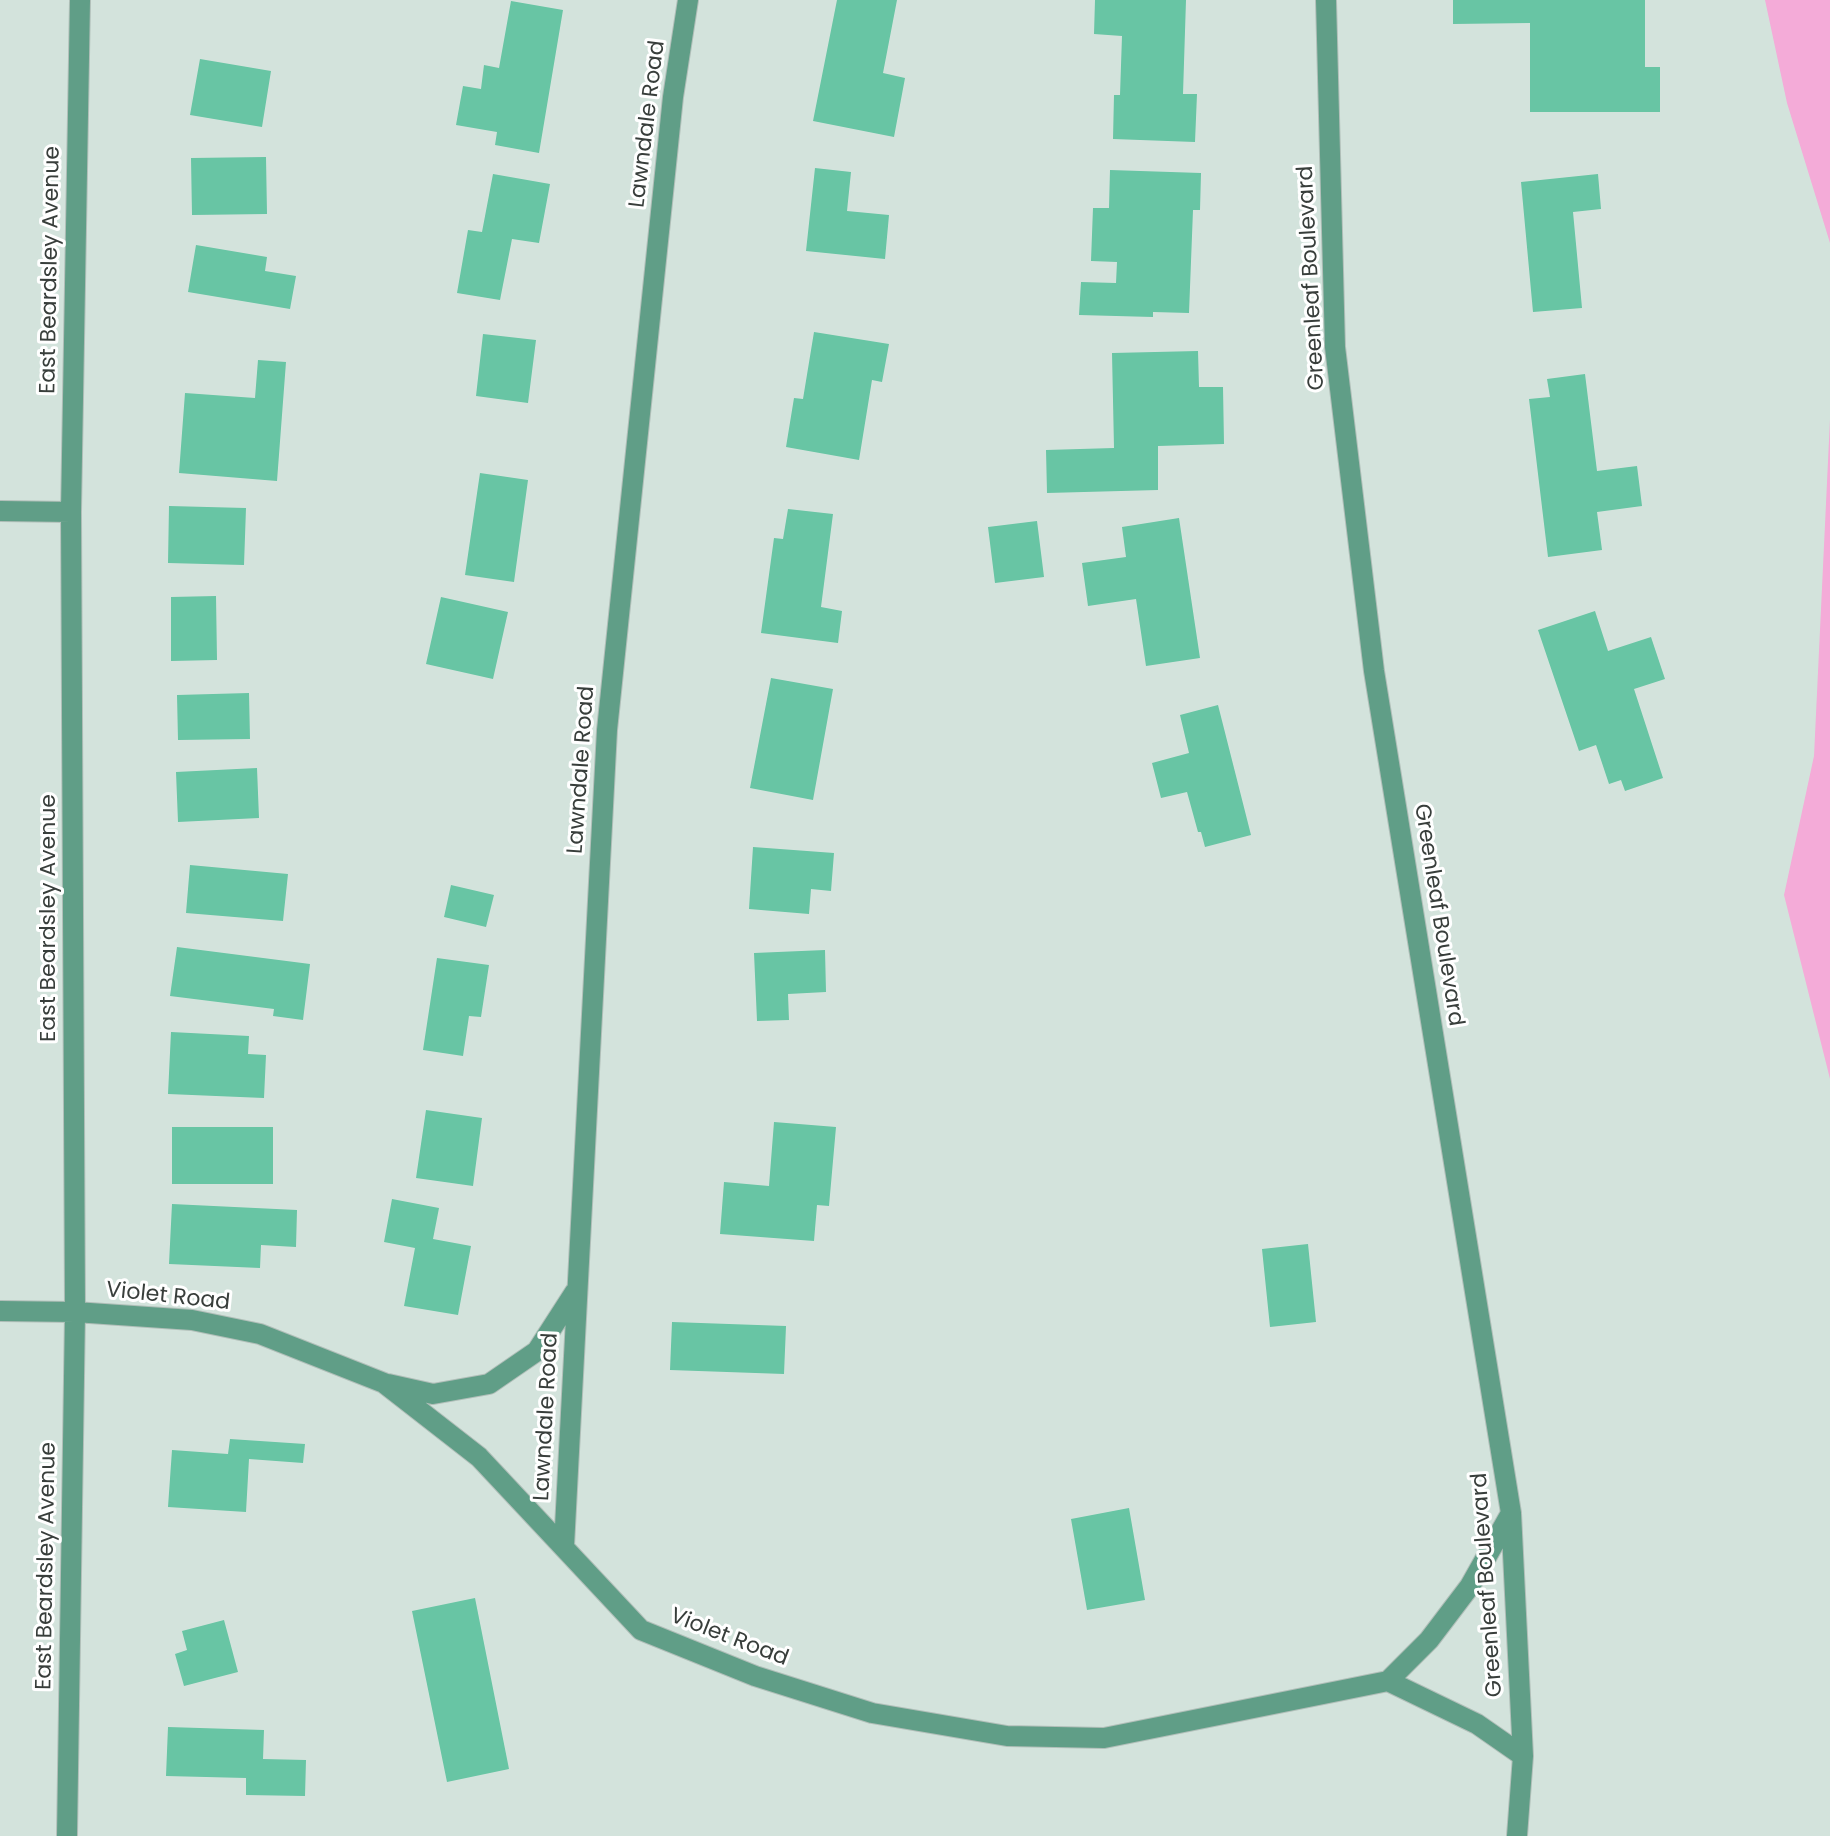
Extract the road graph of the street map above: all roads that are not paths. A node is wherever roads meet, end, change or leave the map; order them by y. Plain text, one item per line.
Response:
1 (80, 0) edge
2 (688, 0) edge
3 (1326, 0) edge
4 (0, 511) edge
5 (71, 512) junction
6 (578, 1289) junction
7 (0, 1311) edge
8 (75, 1312) junction
9 (384, 1383) junction
10 (1511, 1513) junction
11 (564, 1546) junction
12 (1388, 1681) junction
13 (1523, 1756) junction
14 (67, 1836) edge
15 (1517, 1836) edge

1 - 5 street, East Beardsley Avenue
2 - 6 street, Lawndale Road
3 - 10 street, Greenleaf Boulevard
4 - 5 street
5 - 8 street, East Beardsley Avenue
6 - 9 street
6 - 11 street, Lawndale Road
7 - 8 street, Violet Road
8 - 9 street, Violet Road
8 - 14 street, East Beardsley Avenue
9 - 11 street, Violet Road
10 - 12 street
10 - 13 street, Greenleaf Boulevard
11 - 12 street, Violet Road
12 - 13 street
13 - 15 street, Greenleaf Boulevard

